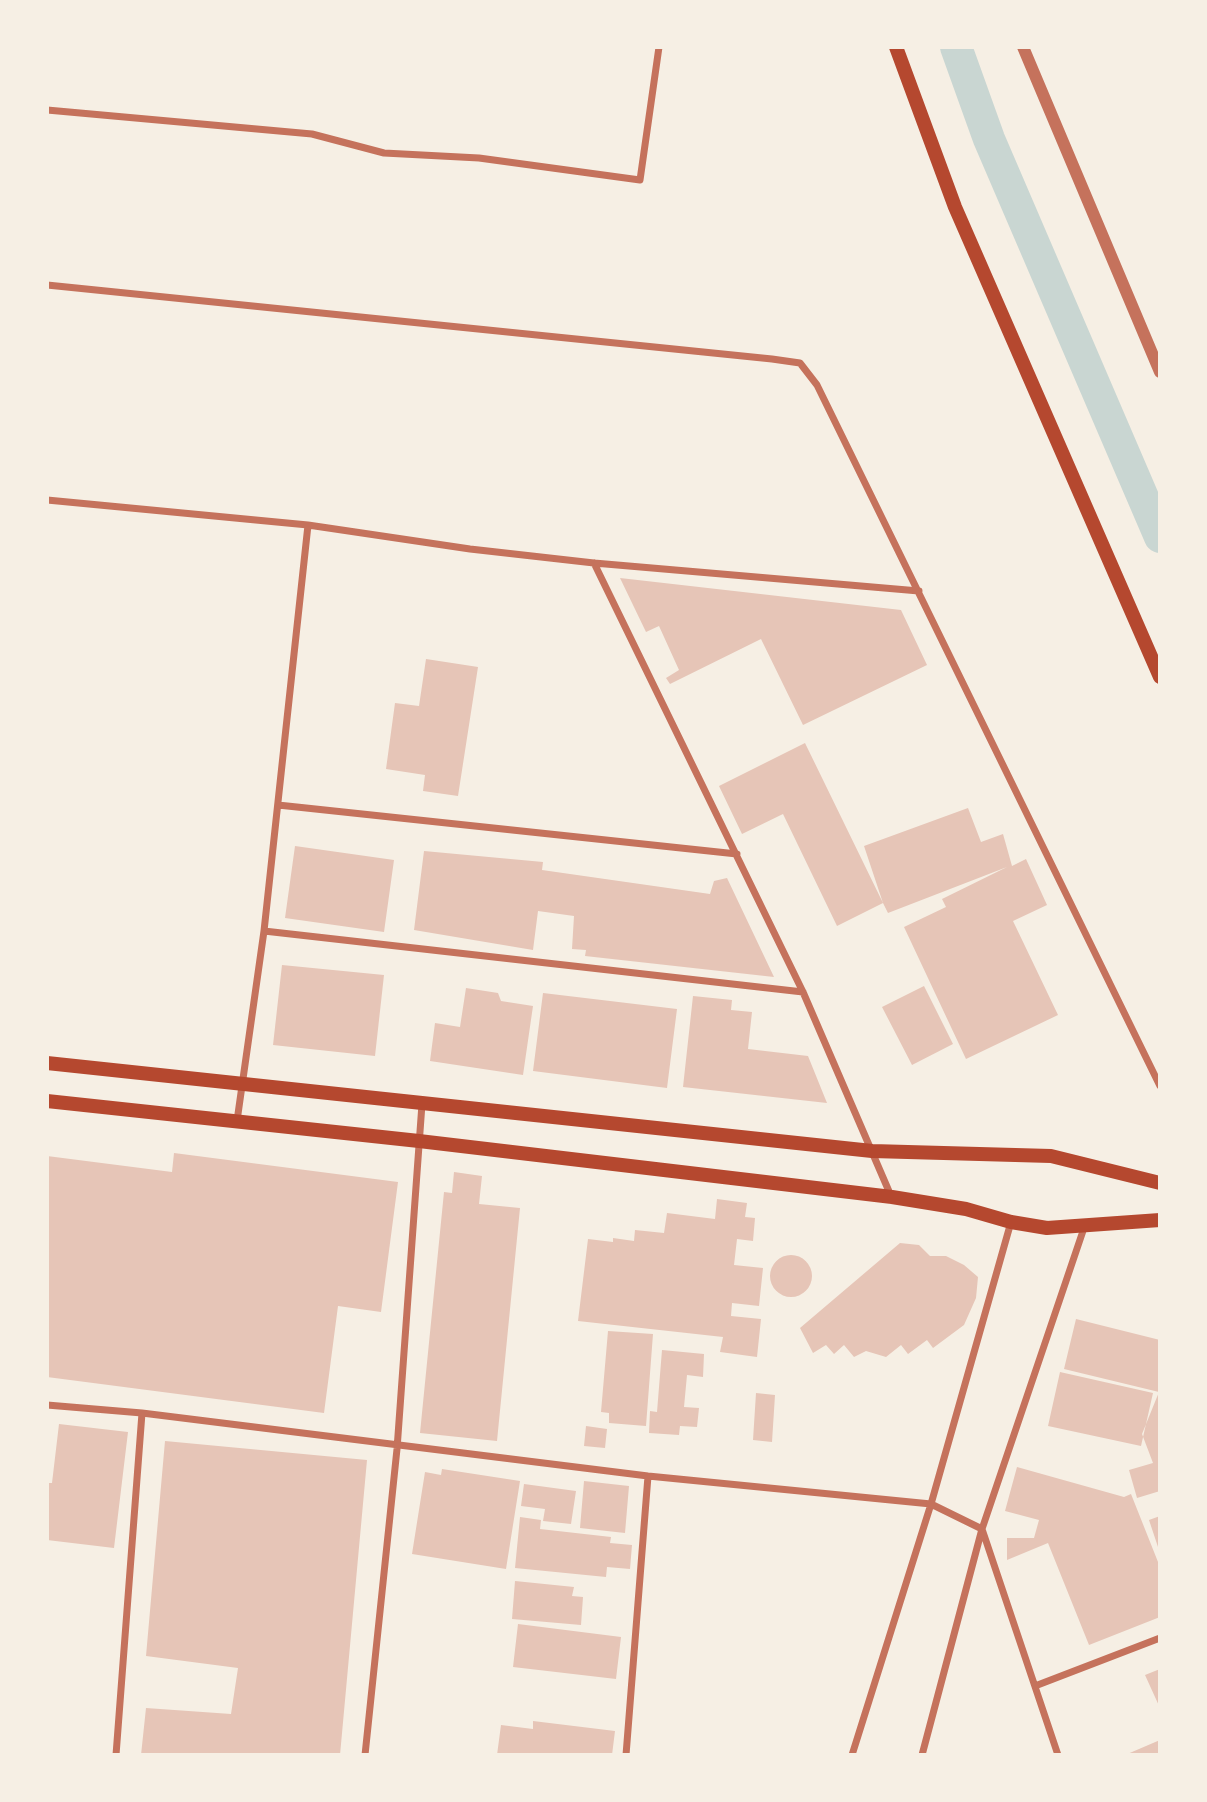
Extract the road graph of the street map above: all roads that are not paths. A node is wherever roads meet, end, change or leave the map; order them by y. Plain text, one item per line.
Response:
1 (659, 47) edge
2 (896, 47) edge
3 (1023, 47) edge
4 (47, 110) edge
5 (47, 285) edge
6 (1160, 372) edge
7 (47, 500) edge
8 (308, 525) junction
9 (594, 563) junction
10 (919, 591) junction
11 (1160, 677) edge
12 (278, 805) junction
13 (737, 854) junction
14 (264, 931) junction
15 (803, 992) junction
16 (47, 1063) edge
17 (243, 1084) junction
18 (1160, 1086) edge
19 (47, 1101) edge
20 (422, 1102) junction
21 (237, 1121) junction
22 (419, 1141) junction
23 (872, 1150) junction
24 (1160, 1183) edge
25 (892, 1197) junction
26 (1160, 1220) edge
27 (1011, 1222) junction
28 (1085, 1224) junction
29 (47, 1405) edge
30 (142, 1413) junction
31 (397, 1445) junction
32 (648, 1476) junction
33 (932, 1504) junction
34 (982, 1529) junction
35 (1160, 1638) edge
36 (1035, 1686) junction
37 (116, 1755) edge
38 (365, 1755) edge
39 (625, 1755) edge
40 (852, 1755) edge
41 (922, 1755) edge
42 (1058, 1755) edge

1 - 4 street
2 - 11 main road
3 - 6 street
5 - 10 street
7 - 8 street
8 - 9 street
8 - 12 street
9 - 10 street
9 - 13 street
10 - 18 street
12 - 13 street
12 - 14 street
13 - 15 street
14 - 15 street
14 - 17 street
15 - 23 street
16 - 17 main road
17 - 20 main road
17 - 21 street
19 - 21 main road
20 - 22 street
20 - 23 main road
21 - 22 main road
22 - 25 main road
22 - 31 street
23 - 24 main road
23 - 25 street
25 - 27 main road
26 - 28 main road
27 - 28 main road
27 - 33 street
28 - 34 street
29 - 30 street
30 - 31 street
30 - 37 street
31 - 32 street
31 - 38 street
32 - 33 street
32 - 39 street
33 - 34 street
33 - 40 street
34 - 36 street
34 - 41 street
35 - 36 street
36 - 42 street

